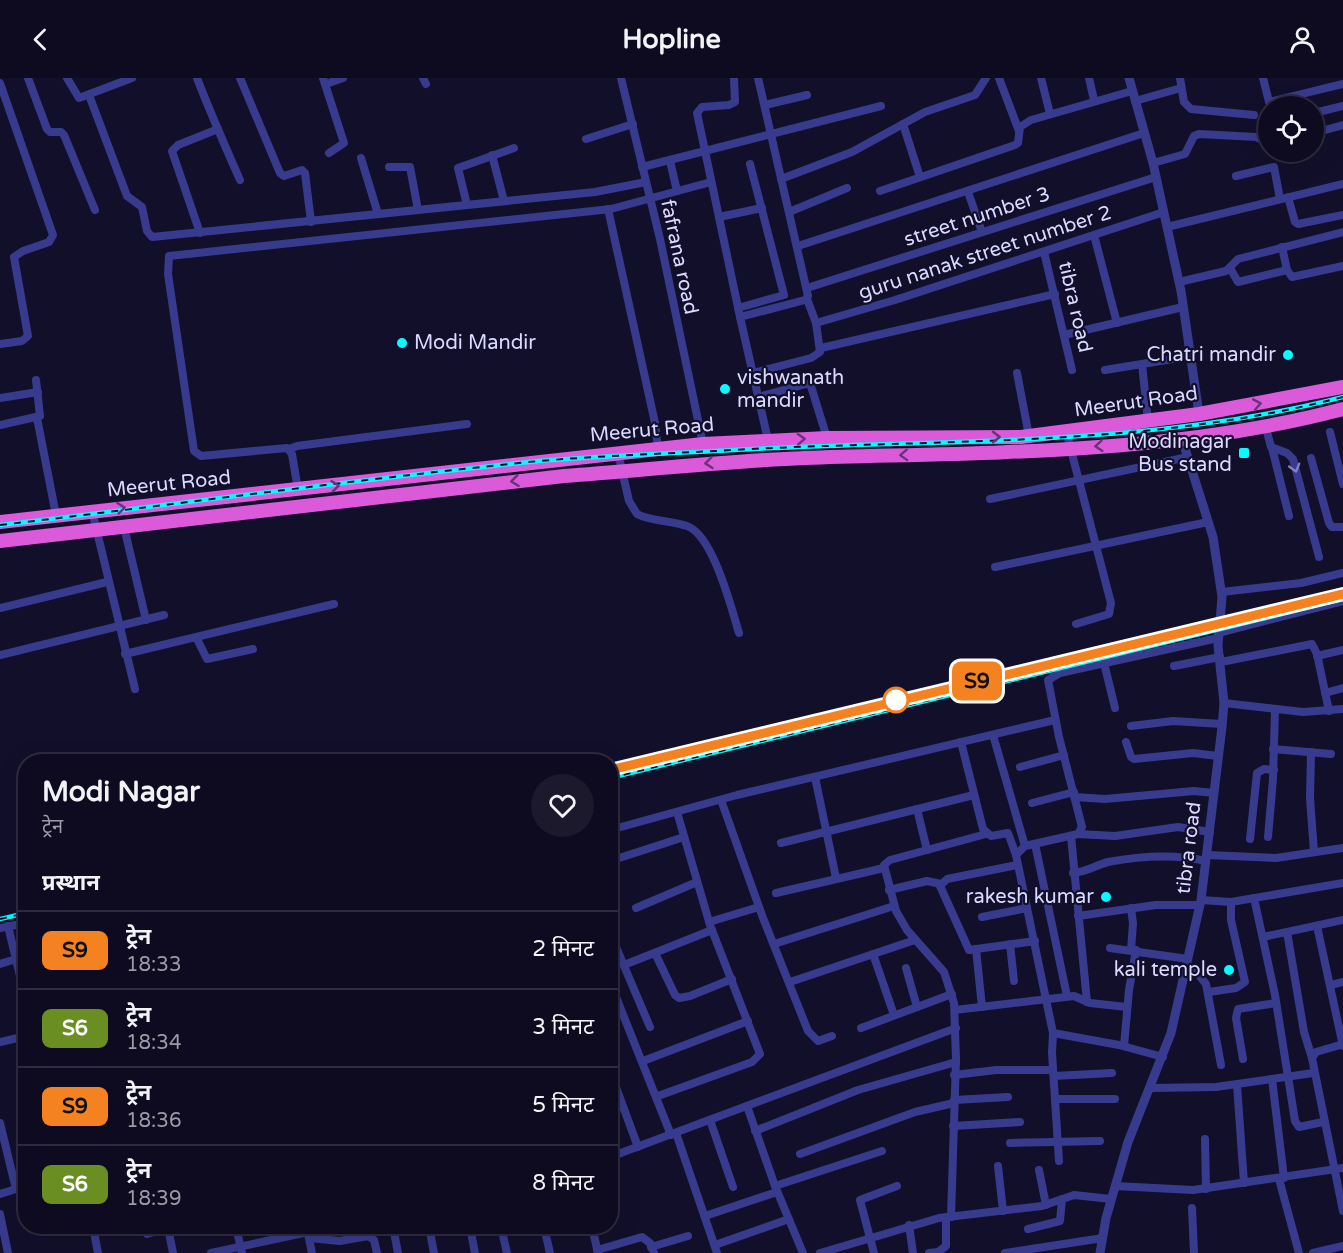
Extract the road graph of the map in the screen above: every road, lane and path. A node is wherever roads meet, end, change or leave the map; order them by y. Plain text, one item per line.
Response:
1 (28, 78) edge
2 (67, 78) edge
3 (102, 78) edge
4 (132, 78) edge
5 (197, 78) edge
6 (240, 78) edge
7 (343, 78) edge
8 (621, 78) edge
9 (734, 78) edge
10 (758, 78) edge
11 (986, 78) edge
12 (999, 78) edge
13 (1041, 78) edge
14 (1089, 78) edge
15 (1129, 78) edge
16 (1180, 78) edge
17 (1263, 78) edge
18 (324, 81) edge
19 (0, 83) edge
20 (1343, 84) edge
21 (106, 88) junction
22 (1181, 88) junction
23 (1132, 91) junction
24 (89, 95) junction
25 (807, 95) dead end
26 (1094, 100) junction
27 (1135, 101) junction
28 (765, 105) junction
29 (881, 106) dead end
30 (1343, 106) edge
31 (1324, 110) edge
32 (1050, 114) junction
33 (1254, 115) dead end
34 (633, 124) junction
35 (903, 124) junction
36 (1343, 125) edge
37 (218, 129) junction
38 (1324, 130) edge
39 (1019, 131) junction
40 (1144, 133) junction
41 (771, 135) junction
42 (1258, 138) edge
43 (586, 139) dead end
44 (514, 148) dead end
45 (704, 152) junction
46 (329, 153) dead end
47 (492, 155) junction
48 (361, 158) dead end
49 (670, 160) junction
50 (1153, 163) junction
51 (750, 164) dead end
52 (389, 166) dead end
53 (642, 167) junction
54 (1236, 176) dead end
55 (920, 177) junction
56 (1156, 177) junction
57 (781, 179) junction
58 (240, 180) dead end
59 (646, 182) junction
60 (711, 182) junction
61 (1343, 184) edge
62 (847, 188) dead end
63 (676, 191) junction
64 (880, 191) dead end
65 (968, 192) junction
66 (1284, 198) junction
67 (650, 199) junction
68 (504, 201) junction
69 (466, 205) junction
70 (762, 208) junction
71 (608, 209) junction
72 (95, 210) dead end
73 (418, 210) junction
74 (789, 212) junction
75 (1164, 212) junction
76 (378, 214) junction
77 (1343, 215) edge
78 (719, 217) junction
79 (311, 222) junction
80 (1167, 227) junction
81 (982, 232) junction
82 (1343, 232) edge
83 (200, 233) junction
84 (1094, 235) junction
85 (798, 246) junction
86 (1282, 247) junction
87 (1044, 252) junction
88 (1343, 266) edge
89 (1230, 268) junction
90 (1287, 270) junction
91 (1179, 282) junction
92 (807, 288) junction
93 (1055, 294) junction
94 (807, 299) junction
95 (1183, 307) junction
96 (738, 308) junction
97 (740, 317) junction
98 (816, 323) junction
99 (1117, 323) junction
100 (1064, 335) junction
101 (0, 344) edge
102 (821, 348) junction
103 (1191, 356) junction
104 (1142, 364) junction
105 (1072, 370) dead end
106 (1105, 370) dead end
107 (753, 373) junction
108 (1017, 373) dead end
109 (36, 380) dead end
110 (1343, 387) edge
111 (38, 392) junction
112 (0, 398) edge
113 (759, 398) junction
114 (1343, 409) edge
115 (1199, 414) junction
116 (37, 418) junction
117 (1148, 421) junction
118 (467, 424) dead end
119 (1265, 424) junction
120 (0, 425) edge
121 (1066, 431) junction
122 (1330, 432) dead end
123 (1029, 436) junction
124 (827, 438) junction
125 (1182, 439) junction
126 (768, 440) junction
127 (703, 444) junction
128 (1071, 448) junction
129 (1272, 448) junction
130 (289, 449) junction
131 (658, 449) junction
132 (618, 453) junction
133 (571, 457) junction
134 (1188, 457) junction
135 (1311, 458) dead end
136 (623, 472) junction
137 (574, 475) junction
138 (1080, 480) junction
139 (1343, 484) edge
140 (298, 490) junction
141 (990, 499) dead end
142 (92, 511) junction
143 (56, 515) junction
144 (1289, 516) dead end
145 (0, 522) edge
146 (1208, 522) junction
147 (124, 527) junction
148 (1343, 527) edge
149 (96, 530) junction
150 (0, 542) edge
151 (1097, 547) junction
152 (1319, 557) dead end
153 (995, 567) dead end
154 (1343, 573) edge
155 (108, 582) junction
156 (1222, 592) junction
157 (334, 604) dead end
158 (1342, 604) edge
159 (0, 606) edge
160 (164, 615) dead end
161 (146, 620) junction
162 (1076, 624) dead end
163 (118, 626) junction
164 (739, 633) dead end
165 (1218, 635) junction
166 (197, 639) junction
167 (253, 649) dead end
168 (1343, 650) edge
169 (125, 654) junction
170 (0, 655) edge
171 (1317, 656) junction
172 (1220, 660) junction
173 (1104, 663) junction
174 (1174, 666) dead end
175 (1343, 688) edge
176 (135, 689) dead end
177 (1325, 693) junction
178 (1224, 704) junction
179 (1115, 708) dead end
180 (1275, 709) junction
181 (1343, 709) edge
182 (1329, 711) junction
183 (1055, 720) junction
184 (1222, 724) junction
185 (1131, 726) dead end
186 (993, 735) junction
187 (961, 742) junction
188 (1126, 742) dead end
189 (1273, 749) junction
190 (1311, 752) junction
191 (1331, 754) dead end
192 (1064, 755) junction
193 (1218, 756) junction
194 (1020, 767) dead end
195 (1274, 770) junction
196 (815, 777) junction
197 (1214, 793) junction
198 (974, 795) junction
199 (1075, 795) junction
200 (721, 800) junction
201 (1032, 803) dead end
202 (917, 809) junction
203 (677, 812) junction
204 (618, 828) edge
205 (827, 831) junction
206 (1210, 832) junction
207 (986, 834) junction
208 (1074, 835) junction
209 (684, 837) junction
210 (1268, 837) dead end
211 (1250, 839) dead end
212 (781, 843) dead end
213 (1035, 844) junction
214 (1025, 846) junction
215 (1343, 848) edge
216 (927, 850) junction
217 (1314, 852) junction
218 (1016, 855) junction
219 (618, 858) edge
220 (1206, 858) junction
221 (1017, 865) junction
222 (884, 868) junction
223 (1073, 873) junction
224 (836, 878) junction
225 (697, 882) junction
226 (1343, 883) edge
227 (941, 884) junction
228 (889, 890) junction
229 (776, 893) dead end
230 (1254, 898) junction
231 (1231, 902) junction
232 (1200, 903) junction
233 (894, 906) junction
234 (759, 907) junction
235 (636, 908) dead end
236 (1027, 908) junction
237 (1131, 908) junction
238 (1078, 916) junction
239 (982, 917) dead end
240 (1343, 920) edge
241 (711, 926) junction
242 (1317, 926) junction
243 (4, 927) edge
244 (1287, 932) junction
245 (1263, 937) junction
246 (915, 940) junction
247 (1035, 941) junction
248 (774, 944) junction
249 (1010, 944) junction
250 (1110, 948) dead end
251 (976, 949) junction
252 (1133, 950) junction
253 (618, 952) edge
254 (655, 953) junction
255 (873, 954) junction
256 (16, 959) junction
257 (1187, 963) junction
258 (0, 964) edge
259 (624, 965) junction
260 (18, 967) edge
261 (906, 968) dead end
262 (732, 979) junction
263 (1014, 981) dead end
264 (790, 982) junction
265 (1343, 982) edge
266 (1331, 986) junction
267 (1209, 992) junction
268 (952, 994) junction
269 (1067, 996) junction
270 (1046, 999) junction
271 (618, 1001) edge
272 (1087, 1002) junction
273 (1276, 1003) junction
274 (1127, 1006) junction
275 (917, 1007) junction
276 (982, 1007) junction
277 (955, 1010) junction
278 (894, 1015) junction
279 (748, 1021) junction
280 (650, 1027) dead end
281 (861, 1028) dead end
282 (956, 1028) junction
283 (1053, 1034) junction
284 (832, 1036) dead end
285 (18, 1038) edge
286 (0, 1042) edge
287 (1343, 1045) edge
288 (1124, 1046) junction
289 (1163, 1057) junction
290 (1243, 1059) dead end
291 (1312, 1059) junction
292 (643, 1061) junction
293 (956, 1062) junction
294 (1221, 1065) dead end
295 (1054, 1073) junction
296 (1112, 1073) dead end
297 (1313, 1073) junction
298 (954, 1075) junction
299 (1289, 1077) junction
300 (1272, 1079) junction
301 (1237, 1085) junction
302 (1150, 1088) junction
303 (618, 1093) edge
304 (658, 1096) junction
305 (1008, 1097) dead end
306 (1055, 1099) junction
307 (1115, 1099) dead end
308 (954, 1102) junction
309 (747, 1106) junction
310 (710, 1120) junction
311 (1020, 1122) dead end
312 (1323, 1122) junction
313 (0, 1123) edge
314 (953, 1126) junction
315 (755, 1131) junction
316 (674, 1134) junction
317 (1205, 1139) dead end
318 (1100, 1141) dead end
319 (1010, 1143) dead end
320 (1057, 1143) junction
321 (638, 1147) junction
322 (882, 1151) dead end
323 (618, 1154) edge
324 (800, 1154) dead end
325 (1059, 1161) dead end
326 (998, 1166) dead end
327 (1343, 1168) edge
328 (1333, 1169) junction
329 (1039, 1170) dead end
330 (1281, 1178) junction
331 (1245, 1183) junction
332 (897, 1186) dead end
333 (1115, 1186) junction
334 (733, 1187) dead end
335 (16, 1189) joint
336 (776, 1189) junction
337 (1206, 1189) junction
338 (0, 1194) edge
339 (1062, 1198) junction
340 (1111, 1199) junction
341 (1046, 1205) junction
342 (1192, 1208) dead end
343 (1003, 1212) junction
344 (1343, 1212) edge
345 (0, 1214) edge
346 (705, 1216) junction
347 (949, 1217) junction
348 (789, 1219) junction
349 (909, 1225) junction
350 (1028, 1229) dead end
351 (2, 1234) edge
352 (94, 1234) edge
353 (171, 1234) edge
354 (238, 1234) edge
355 (301, 1234) edge
356 (308, 1234) edge
357 (315, 1234) edge
358 (394, 1234) edge
359 (430, 1234) edge
360 (471, 1234) edge
361 (503, 1234) edge
362 (546, 1234) edge
363 (594, 1234) edge
364 (688, 1236) dead end
365 (868, 1237) junction
366 (1103, 1238) junction
367 (1343, 1246) edge
368 (716, 1249) edge
369 (847, 1249) edge
370 (241, 1250) edge
371 (652, 1250) edge
372 (598, 1252) edge
373 (8, 1253) edge
374 (98, 1253) edge
375 (173, 1253) edge
376 (211, 1253) edge
377 (312, 1253) edge
378 (377, 1253) edge
379 (398, 1253) edge
380 (434, 1253) edge
381 (475, 1253) edge
382 (507, 1253) edge
383 (550, 1253) edge
384 (803, 1253) edge
385 (820, 1253) edge
386 (874, 1253) edge
387 (913, 1253) edge
388 (929, 1253) edge
389 (1005, 1253) edge
390 (1100, 1253) edge
391 (1194, 1253) edge
392 (1299, 1253) edge
393 (1313, 1253) edge

1 - 72 street
2 - 24 street
3 - 21 street
4 - 21 street
5 - 37 street
6 - 79 street
7 - 18 street
8 - 34 street, fafrana road
9 - 45 street
10 - 28 street
11 - 35 street
12 - 39 street
13 - 32 street
14 - 26 street
15 - 23 street
16 - 22 street
17 - 20 street
18 - 46 street
19 - 101 street
21 - 24 street
22 - 27 street
22 - 33 street
23 - 26 street
23 - 27 street
24 - 83 street
25 - 28 street
26 - 32 street
27 - 40 street
28 - 41 street
29 - 41 street
30 - 31 street
32 - 39 street
34 - 43 street
34 - 53 street, fafrana road
35 - 55 street
35 - 57 street
36 - 38 street
37 - 58 street
37 - 83 street
39 - 55 street
40 - 50 street
40 - 65 street, street number 3
41 - 45 street
41 - 57 street
42 - 50 street
44 - 47 street
45 - 49 street
45 - 60 street
47 - 68 street
47 - 69 street
48 - 76 street
49 - 53 street
49 - 63 street
50 - 56 street
51 - 70 street
52 - 73 street
53 - 59 street, fafrana road
54 - 66 street
55 - 64 street
56 - 75 street
56 - 81 street, street number 3
57 - 74 street
59 - 67 street, fafrana road
59 - 68 street
60 - 63 street
60 - 78 street
61 - 66 street
62 - 74 street
63 - 67 street
65 - 81 street
65 - 85 street, street number 3
66 - 77 street
66 - 80 street
67 - 71 street
67 - 127 street, fafrana road
68 - 69 street
69 - 73 street
70 - 78 street
70 - 96 street
71 - 130 street
71 - 131 street
73 - 76 street
74 - 85 street
75 - 80 street
75 - 84 street, guru nanak street number 2
76 - 79 street
78 - 96 street
79 - 83 street
80 - 91 street
81 - 92 street, street number 3
82 - 86 street
84 - 87 street, guru nanak street number 2
84 - 99 street
85 - 92 street
86 - 89 street
86 - 90 street
87 - 93 street, tibra road
87 - 98 street, guru nanak street number 2
88 - 90 street
89 - 90 street
89 - 91 street
91 - 95 street
92 - 94 street
93 - 100 street, tibra road
93 - 102 street
94 - 97 street
94 - 98 street
95 - 99 street
95 - 103 street
96 - 97 street
97 - 107 street
98 - 102 street
99 - 100 street
100 - 105 street, tibra road
102 - 107 street
103 - 104 street
103 - 115 street
104 - 106 street
104 - 117 street
107 - 113 street
108 - 123 street
109 - 111 street
115 -> 110 highway, Meerut Road
111 - 112 street
111 - 116 street
113 - 124 street
113 - 126 street
114 - 119 highway, Meerut Road
115 - 117 highway, Meerut Road
116 - 120 street
116 - 143 street
117 - 121 highway, Meerut Road
118 - 130 street
119 - 125 highway, Meerut Road
119 - 129 street
121 - 123 highway, Meerut Road
121 - 128 street
122 - 139 street
124 -> 123 highway, Meerut Road
126 -> 124 highway, Meerut Road
125 -> 128 highway, Meerut Road
125 - 134 street, tibra road
126 - 127 highway, Meerut Road
127 - 131 highway, Meerut Road
128 -> 136 highway, Meerut Road
128 - 138 street
129 - 144 street
129 -> 152 street
130 - 140 street
131 - 132 highway, Meerut Road
132 - 133 highway, Meerut Road
132 - 136 street
133 - 137 highway
140 -> 133 highway, Meerut Road
134 - 138 street
134 - 146 street, tibra road
135 - 148 street
136 - 137 highway, Meerut Road
136 - 164 street
137 -> 147 highway, Meerut Road
138 - 141 street
138 - 151 street
142 -> 140 highway, Meerut Road
142 - 143 highway, Meerut Road
142 - 149 street
143 - 145 highway, Meerut Road
146 - 151 street
146 - 156 street, tibra road
147 - 149 highway, Meerut Road
147 - 161 street
149 - 150 highway, Meerut Road
149 - 155 street
151 - 153 street
151 - 162 street
154 - 156 street
155 - 159 street
155 - 163 street
156 - 165 street, tibra road
157 - 166 street
158 - 165 street
160 - 161 street
161 - 163 street
163 - 169 street
163 - 170 street
165 - 172 street, tibra road
165 - 173 street
166 - 167 street
166 - 169 street
168 - 171 street
169 - 176 street
171 - 172 street
171 - 177 street
172 - 174 street
172 - 178 street, tibra road
173 - 179 street
173 - 183 street
175 - 177 street
177 - 182 street
178 - 180 street
178 - 184 street, tibra road
180 - 182 street
180 - 189 street
181 - 182 street
183 - 186 street
183 - 192 street
184 - 185 street
184 - 193 street, tibra road
186 - 187 street
186 - 214 street
187 - 196 street
187 - 198 street
188 - 193 street
189 - 190 street
189 - 195 street
190 - 191 street
190 - 217 street
192 - 194 street
192 - 199 street
193 - 197 street, tibra road
195 - 210 street
195 - 211 street
196 - 200 street
196 - 205 street
197 - 199 street
197 - 206 street, tibra road
198 - 202 street
198 - 207 street
199 - 201 street
199 - 208 street
200 - 203 street
200 - 234 street
202 - 205 street
202 - 216 street
203 - 204 street
203 - 209 street
205 - 212 street
205 - 224 street
206 - 208 street
206 - 220 street, tibra road
207 - 216 street
207 - 218 street
208 - 213 street
208 - 223 street
209 - 219 street
209 - 225 street
213 - 214 street
213 - 269 street
214 - 218 street
215 - 217 street
216 - 222 street
217 - 220 street
218 - 221 street
220 - 223 street
220 - 232 street, tibra road
221 - 227 street
221 - 236 street
222 - 224 street
222 - 228 street
223 - 238 street
224 - 229 street
225 - 235 street
225 - 241 street
226 - 230 street
227 - 228 street
227 - 251 street
228 - 233 street
230 - 231 street
230 - 245 street
231 - 232 street
231 - 267 street
232 - 237 street
232 - 257 street, tibra road
233 - 246 street
233 - 248 street
234 - 241 street
234 - 248 street
236 - 239 street
236 - 247 street
237 - 238 street
237 - 252 street
238 - 272 street
240 - 242 street
241 - 254 street
241 - 262 street
242 - 244 street
242 - 266 street
243 - 256 street
244 - 245 street
244 - 291 street
245 - 273 street
246 - 255 street
246 - 268 street
247 - 249 street
247 - 270 street
248 - 264 street
249 - 251 street
249 - 263 street
250 - 252 street
251 - 276 street
252 - 257 street
252 - 274 street
253 - 259 street
254 - 259 street
254 - 262 street
255 - 264 street
255 - 278 street
256 - 258 street
256 - 260 street
257 - 267 street
257 - 289 street, tibra road
259 - 280 street
261 - 275 street
262 - 279 street
264 - 284 street
265 - 266 street
266 - 287 street
267 - 294 street
268 - 275 street
268 - 277 street
269 - 270 street
269 - 272 street
270 - 276 street
270 - 283 street
271 - 292 street
272 - 274 street
273 - 290 street
273 - 299 street
274 - 288 street
275 - 278 street
276 - 277 street
277 - 282 street
278 - 281 street
279 - 292 street
279 - 304 street
282 - 293 street
282 - 309 street
283 - 288 street
283 - 295 street
285 - 286 street
287 - 291 street
288 - 289 street
289 - 302 street, tibra road
291 - 297 street
292 - 304 street
293 - 298 street
293 - 315 street
295 - 296 street
295 - 298 street
295 - 306 street
297 - 299 street
297 - 312 street
298 - 308 street
299 - 300 street
299 - 312 street
300 - 301 street
300 - 330 street
301 - 302 street
301 - 331 street
302 - 333 street, tibra road
303 - 321 street
304 - 316 street
305 - 308 street
306 - 307 street
306 - 320 street
308 - 314 street
308 - 324 street
309 - 310 street
309 - 315 street
310 - 316 street
310 - 334 street
311 - 314 street
312 - 328 street
313 - 335 street
314 - 347 street
315 - 336 street
316 - 321 street
316 - 346 street
317 - 337 street
318 - 320 street
319 - 320 street
320 - 325 street
321 - 323 street
322 - 336 street
326 - 343 street
327 - 328 street
328 - 330 street
328 - 344 street
329 - 341 street
330 - 331 street
330 - 392 street
331 - 337 street
332 - 365 street
333 - 337 street
333 - 340 street, tibra road
335 - 338 street
336 - 346 street
336 - 348 street
339 - 340 street
339 - 341 street
339 - 350 street
340 - 366 street, tibra road
341 - 343 street
342 - 391 street
343 - 347 street
345 - 351 street
346 - 368 street
347 - 349 street
347 - 388 street
348 - 368 street
348 - 384 street
349 - 365 street
349 - 387 street
351 - 373 street
352 - 374 street
353 - 375 street
354 - 370 street
355 - 370 street
356 - 377 street
357 - 378 street
358 - 379 street
359 - 380 street
360 - 381 street
361 - 382 street
362 - 383 street
363 - 372 street
364 - 371 street
365 - 369 street
365 - 386 street
366 - 389 street
366 - 390 street, tibra road
367 - 393 street
369 - 385 street
370 - 376 street
371 - 372 street

